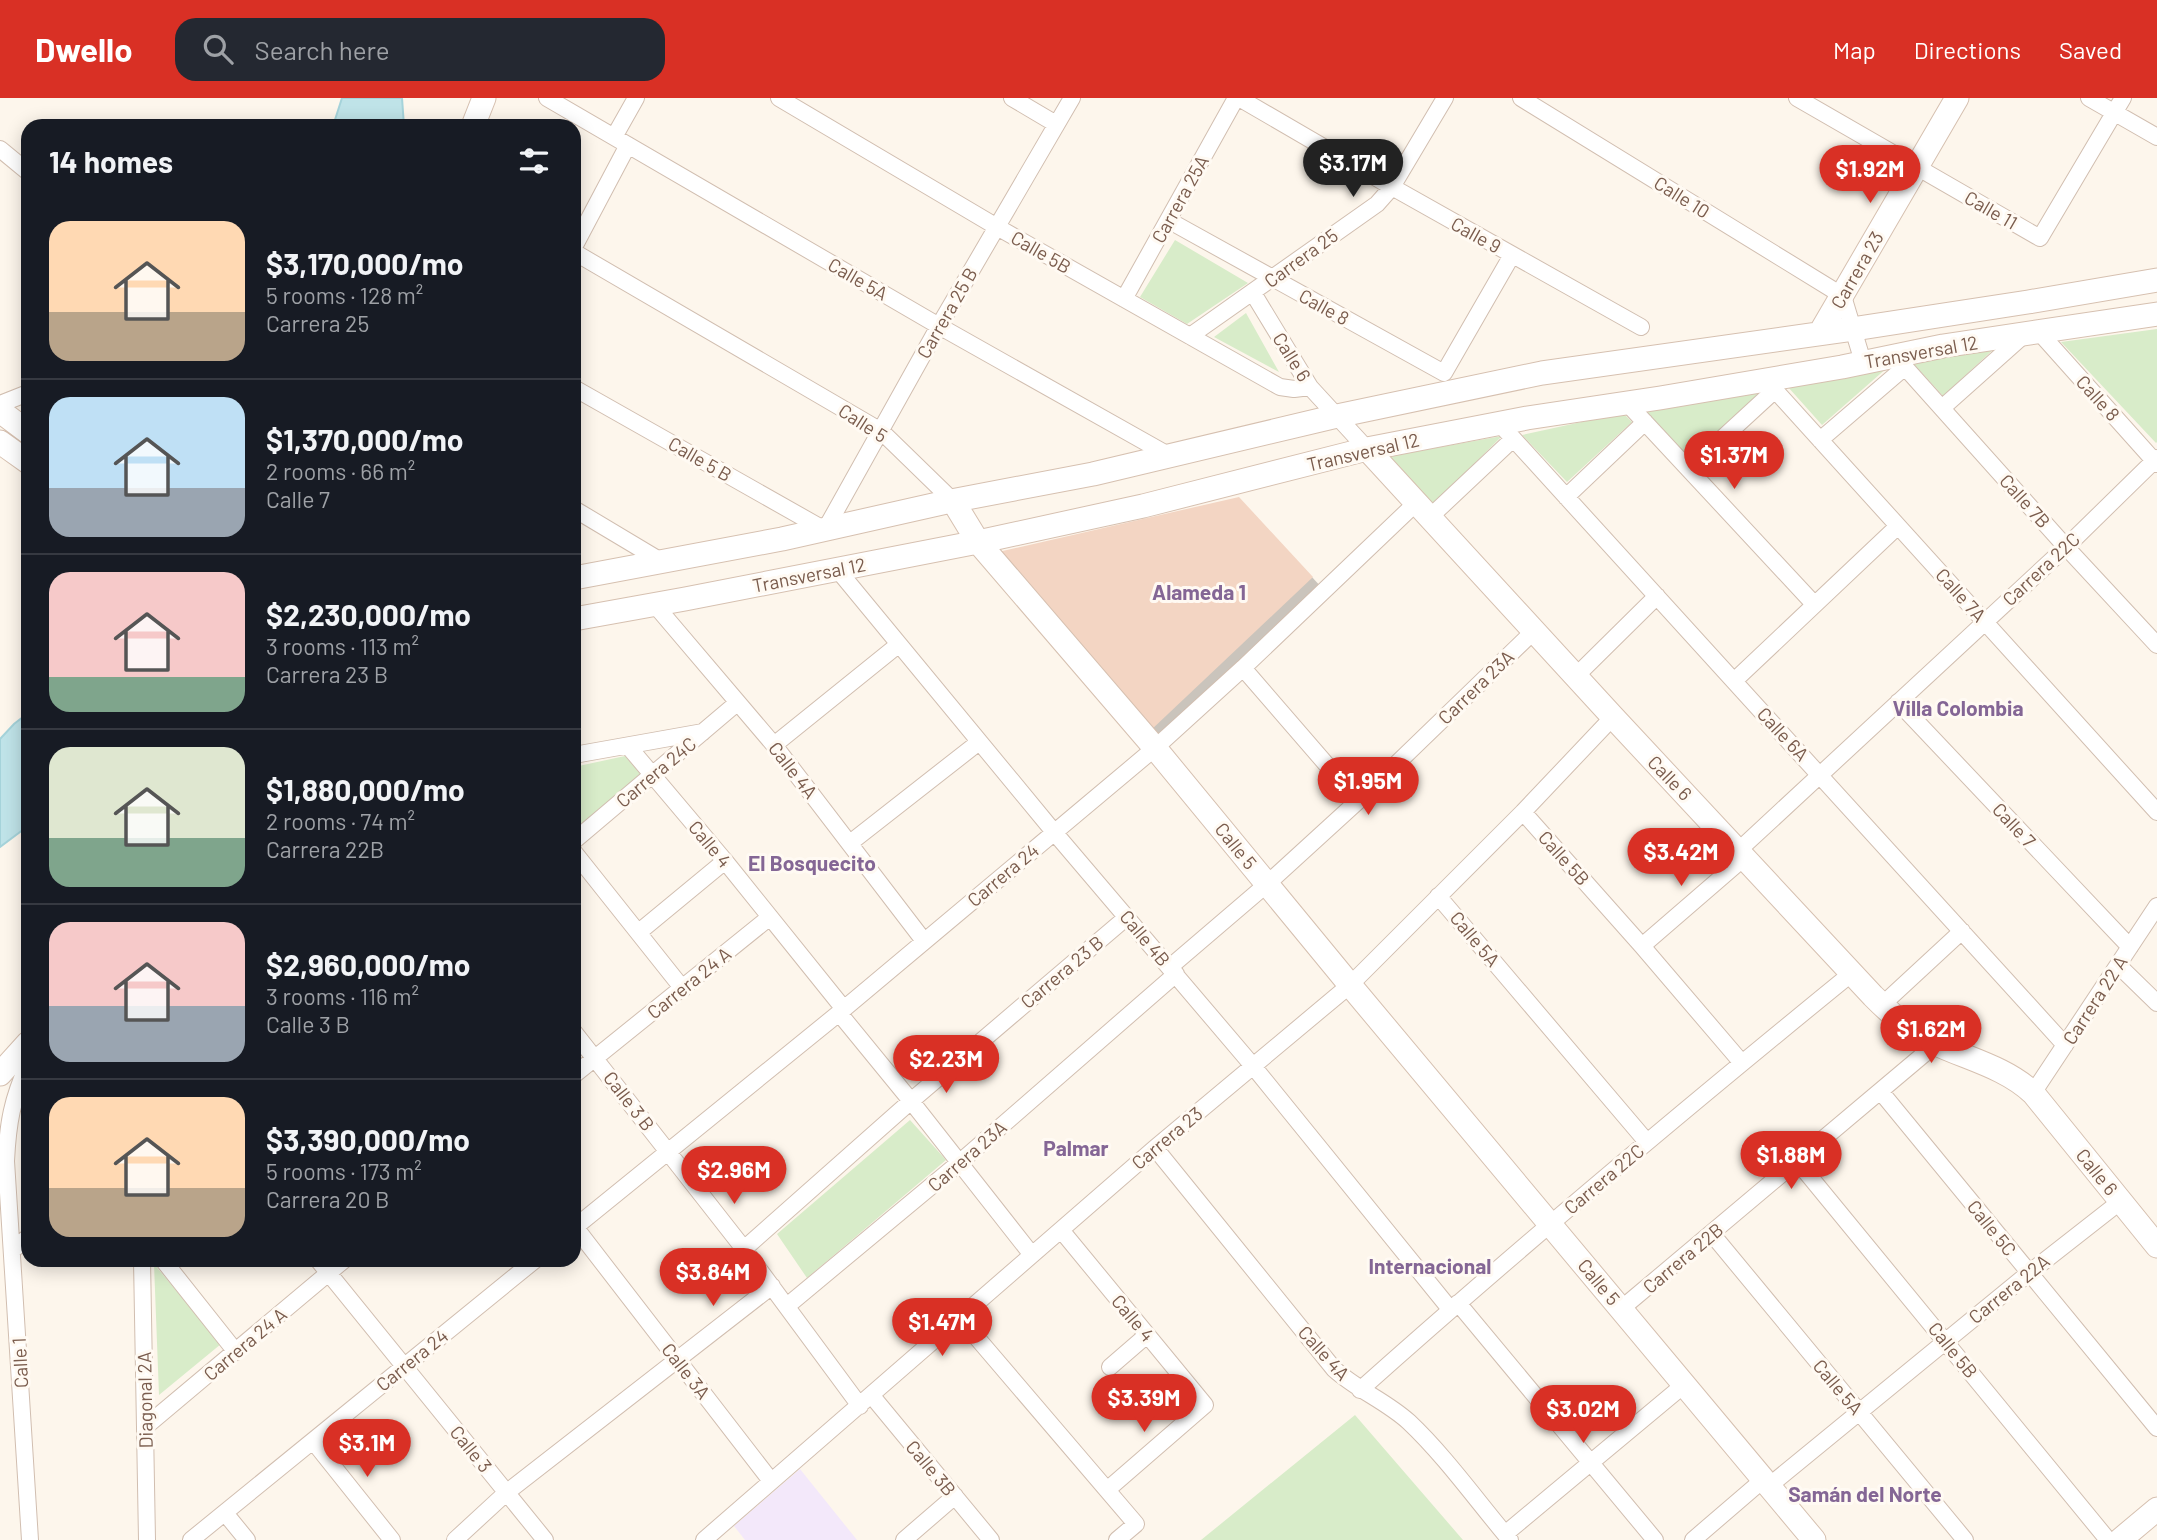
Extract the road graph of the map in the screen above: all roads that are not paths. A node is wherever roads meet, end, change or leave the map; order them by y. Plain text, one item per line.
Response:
1 (484, 98) edge
2 (547, 98) edge
3 (636, 98) edge
4 (779, 98) edge
5 (1012, 98) edge
6 (1072, 98) edge
7 (1238, 98) edge
8 (1445, 98) edge
9 (1521, 98) edge
10 (1797, 98) edge
11 (1957, 98) edge
12 (2089, 98) edge
13 (2123, 98) edge
14 (2114, 113) junction
15 (476, 119) edge
16 (1056, 124) junction
17 (2157, 137) edge
18 (621, 141) junction
19 (0, 149) edge
20 (21, 166) edge
21 (1917, 168) junction
22 (1392, 187) junction
23 (1168, 220) junction
24 (997, 227) junction
25 (581, 234) edge
26 (581, 254) edge
27 (1512, 255) junction
28 (1273, 279) junction
29 (2157, 280) edge
30 (1253, 293) junction
31 (1843, 296) junction
32 (1124, 299) junction
33 (2157, 314) edge
34 (939, 326) junction
35 (1641, 327) dead end
36 (1853, 329) junction
37 (1820, 333) junction
38 (2032, 333) junction
39 (1190, 336) junction
40 (1900, 361) junction
41 (1863, 362) junction
42 (1770, 385) junction
43 (1310, 387) junction
44 (581, 392) edge
45 (21, 396) edge
46 (1627, 403) junction
47 (0, 404) edge
48 (1942, 408) junction
49 (0, 411) edge
50 (1337, 416) junction
51 (1645, 422) junction
52 (21, 427) edge
53 (881, 431) junction
54 (1506, 431) junction
55 (1820, 440) junction
56 (0, 442) edge
57 (1367, 449) junction
58 (1170, 456) junction
59 (21, 457) edge
60 (2156, 461) edge
61 (1689, 469) junction
62 (1566, 496) junction
63 (953, 500) junction
64 (1422, 510) junction
65 (581, 513) edge
66 (1898, 526) junction
67 (825, 530) junction
68 (978, 542) junction
69 (2066, 547) junction
70 (662, 561) junction
71 (837, 569) junction
72 (581, 577) edge
73 (1657, 596) junction
74 (655, 604) junction
75 (1814, 604) junction
76 (581, 618) edge
77 (1985, 622) junction
78 (1534, 631) junction
79 (898, 645) junction
80 (2157, 645) edge
81 (1243, 668) junction
82 (1575, 677) junction
83 (1734, 681) junction
84 (1898, 702) junction
85 (737, 703) junction
86 (1613, 717) junction
87 (703, 732) junction
88 (979, 743) junction
89 (628, 746) junction
90 (774, 746) junction
91 (1155, 748) junction
92 (581, 754) edge
93 (652, 775) junction
94 (1820, 775) junction
95 (1358, 802) junction
96 (2157, 811) edge
97 (1523, 812) junction
98 (1054, 832) junction
99 (581, 835) edge
100 (850, 844) junction
101 (1742, 853) junction
102 (581, 861) edge
103 (725, 861) junction
104 (1267, 884) junction
105 (1438, 896) junction
106 (2157, 906) edge
107 (771, 917) junction
108 (1127, 917) junction
109 (1962, 931) junction
110 (639, 932) junction
111 (924, 941) junction
112 (1642, 946) junction
113 (2130, 947) junction
114 (2118, 965) junction
115 (1173, 971) junction
116 (1852, 973) junction
117 (1350, 985) junction
118 (683, 989) junction
119 (2157, 1003) edge
120 (1882, 1005) junction
121 (842, 1011) junction
122 (581, 1041) edge
123 (1936, 1044) junction
124 (2065, 1045) junction
125 (21, 1051) edge
126 (595, 1058) junction
127 (1742, 1063) junction
128 (1253, 1066) junction
129 (581, 1069) edge
130 (0, 1074) edge
131 (21, 1080) edge
132 (1881, 1092) junction
133 (2032, 1093) junction
134 (911, 1101) junction
135 (1647, 1142) junction
136 (1155, 1148) junction
137 (669, 1151) junction
138 (1797, 1161) junction
139 (959, 1163) junction
140 (2121, 1201) junction
141 (581, 1223) edge
142 (1550, 1224) junction
143 (1061, 1230) junction
144 (1712, 1234) junction
145 (581, 1236) edge
146 (21, 1243) edge
147 (2157, 1246) edge
148 (744, 1249) junction
149 (13, 1250) junction
150 (1032, 1255) junction
151 (142, 1267) edge
152 (169, 1267) edge
153 (323, 1267) edge
154 (336, 1267) edge
155 (526, 1267) edge
156 (329, 1273) junction
157 (2029, 1273) junction
158 (772, 1286) junction
159 (786, 1306) junction
160 (1454, 1306) junction
161 (1621, 1309) junction
162 (960, 1318) junction
163 (1147, 1335) junction
164 (1945, 1341) junction
165 (236, 1352) junction
166 (677, 1359) junction
167 (404, 1366) junction
168 (1110, 1367) dead end
169 (1685, 1384) junction
170 (1360, 1390) junction
171 (866, 1401) junction
172 (1858, 1412) junction
173 (145, 1427) junction
174 (2157, 1428) edge
175 (313, 1441) junction
176 (1591, 1462) junction
177 (771, 1481) junction
178 (1767, 1483) junction
179 (1107, 1490) junction
180 (506, 1493) junction
181 (955, 1496) junction
182 (2157, 1509) edge
183 (225, 1513) junction
184 (1507, 1537) edge
185 (30, 1540) edge
186 (147, 1540) edge
187 (191, 1540) edge
188 (247, 1540) edge
189 (392, 1540) edge
190 (455, 1540) edge
191 (545, 1540) edge
192 (704, 1540) edge
193 (904, 1540) edge
194 (991, 1540) edge
195 (1117, 1540) edge
196 (1655, 1540) edge
197 (1693, 1540) edge
198 (1814, 1540) edge
199 (1965, 1540) edge
200 (2108, 1540) edge
201 (2120, 1540) edge

1 - 15 main road
2 - 18 street, Calle 5A
3 - 18 street
4 - 24 street, Calle 5B
5 - 16 street
6 - 16 street, Carrera 25 B
7 - 22 street, Calle 9
7 - 23 street, Carrera 25A
8 - 22 street, Carrera 25
9 - 31 street, Calle 10
10 - 21 street, Calle 11
11 - 21 main road, Carrera 23
12 - 14 street
13 - 14 street
14 - 17 street
14 - 21 street, Calle 11
16 - 24 street, Carrera 25 B
18 - 25 street
18 - 34 street, Calle 5A
19 - 20 street
21 - 31 main road, Carrera 23
22 - 27 street, Calle 9
22 - 28 street, Carrera 25
23 - 28 street, Calle 8
23 - 32 street, Carrera 25A
24 - 32 street, Calle 5B
24 - 34 street, Carrera 25 B
26 - 53 street, Calle 5
27 - 28 street, Calle 8
27 - 35 street, Calle 9
28 - 30 street, Carrera 25
29 - 36 main road, Transversal 12
30 - 39 street, Carrera 25
30 - 43 street, Calle 6
31 - 36 street
31 - 37 main road, Carrera 23
32 - 39 street, Calle 5B
33 - 38 main road, Transversal 12
34 - 53 street, Carrera 25 B
34 - 58 street, Calle 5A
36 - 37 main road, Transversal 12
36 - 41 street
37 - 50 main road, Transversal 12
38 - 40 main road, Transversal 12
38 - 48 street
38 - 60 street, Calle 8
39 - 43 street, Calle 5B
40 - 41 main road, Transversal 12
40 - 48 street, Calle 7B
40 - 55 street
41 - 42 main road, Transversal 12
42 - 46 main road, Transversal 12
42 - 55 street, Calle 7A
42 - 61 street
43 - 50 street, Calle 6
44 - 67 street, Calle 5 B
45 - 47 street
46 - 51 street
46 - 54 main road, Transversal 12
48 - 69 street, Calle 7B
49 - 52 main road
50 - 57 street, Calle 6
50 - 58 main road, Transversal 12
51 - 61 street
51 - 62 street
53 - 63 street, Calle 5
53 - 67 street, Carrera 25 B
54 - 57 main road, Transversal 12
54 - 62 street, Calle 6A
54 - 64 street, Carrera 24
55 - 66 street, Calle 7A
56 - 59 main road
57 - 64 main road, Calle 6
57 - 68 main road, Transversal 12
58 - 63 main road, Transversal 12
60 - 69 street, Carrera 22C
61 - 75 street
62 - 73 street, Calle 6A
63 - 67 main road, Transversal 12
63 - 68 main road, Calle 5
64 - 78 main road, Calle 6
64 - 81 street, Carrera 24
65 - 70 street
66 - 75 street
66 - 77 street, Calle 7A
67 - 70 main road, Transversal 12
68 - 71 main road, Transversal 12
68 - 91 main road, Calle 5
69 - 77 street, Carrera 22C
69 - 80 street, Calle 7B
70 - 72 main road, Transversal 12
71 - 74 main road, Transversal 12
71 - 79 street, Calle 4B
73 - 82 street
73 - 83 street, Calle 6A
74 - 76 main road, Transversal 12
74 - 85 street, Calle 4A
75 - 83 street
77 - 84 street, Carrera 22C
77 - 96 street, Calle 7A
78 - 82 main road, Calle 6
78 - 95 street, Carrera 23A
79 - 88 street, Calle 4B
79 - 90 street
81 - 91 street, Carrera 24
81 - 95 street
82 - 86 main road, Calle 6
83 - 94 street, Calle 6A
84 - 94 street, Carrera 22C
84 - 113 street, Calle 7
85 - 87 street, Carrera 24C
85 - 90 street, Calle 4A
86 - 97 street, Carrera 23
86 - 101 main road, Calle 6
87 - 89 street
87 - 93 street, Carrera 24C
88 - 98 street, Calle 4B
88 - 100 street
89 - 92 street
89 - 93 street, Calle 4
90 - 100 street, Calle 4A
91 - 98 street, Carrera 24
91 - 104 main road, Calle 5
93 - 99 street, Carrera 24C
93 - 103 street, Calle 4
94 - 101 street, Carrera 22C
94 - 109 street, Calle 6A
95 - 104 street, Carrera 23A
97 - 105 street, Carrera 23
97 - 112 street, Calle 5B
98 - 108 street, Calle 4B
98 - 111 street, Carrera 24
100 - 111 street, Calle 4A
101 - 112 street, Carrera 22C
101 - 116 main road, Calle 6
102 - 110 street
103 - 107 street, Calle 4
103 - 110 street
104 - 115 street, Carrera 23A
104 - 117 main road, Calle 5
105 - 117 street, Carrera 23
105 - 135 street, Calle 5A
106 - 113 street, Carrera 22 A
107 - 118 street, Carrera 24 A
107 - 121 street, Calle 4
108 - 115 street, Calle 4B
108 - 134 street, Carrera 23 B
109 - 120 street
109 - 124 street, Calle 6A
110 - 118 street
111 - 121 street, Carrera 24
112 - 127 street, Calle 5B
113 - 114 street, Carrera 22 A
114 - 119 street
114 - 124 street, Carrera 22 A
115 - 128 street, Calle 4B
115 - 139 street, Carrera 23A
116 - 120 main road, Calle 6
116 - 127 street, Carrera 22C
117 - 128 street, Carrera 23
117 - 142 main road, Calle 5
118 - 126 street, Carrera 24 A
120 - 123 main road, Calle 6
121 - 134 street, Calle 4
121 - 137 street, Carrera 24
122 - 126 street, Calle 3 B
123 - 132 street, Carrera 22B
123 - 133 main road, Calle 6
124 - 133 street, Carrera 22 A
125 - 130 main road
126 - 129 street, Carrera 24 A
126 - 137 street, Calle 3 B
127 - 135 street, Carrera 22C
128 - 136 street, Carrera 23
128 - 160 street, Calle 4B
131 - 149 street, Calle 1
132 - 138 street, Carrera 22B
132 - 157 street, Calle 5C
133 - 140 main road, Calle 6
134 - 139 street, Calle 4
134 - 148 street, Carrera 23 B
135 - 142 street, Carrera 22C
136 - 143 street, Carrera 23
136 - 170 street, Calle 4A
137 - 141 street, Carrera 24
137 - 148 street, Calle 3 B
138 - 144 street, Carrera 22B
138 - 164 street, Calle 5B
139 - 150 street, Calle 4
139 - 159 street, Carrera 23A
140 - 147 main road, Calle 6
140 - 157 street, Carrera 22A
142 - 160 street, Carrera 22C
142 - 161 main road, Calle 5
143 - 150 street, Carrera 23
143 - 163 street, Calle 4
144 - 161 street, Carrera 22B
144 - 172 street, Calle 5A
145 - 166 street, Calle 3A
146 - 149 street
148 - 158 street, Calle 3 B
149 - 185 street, Calle 1
150 - 162 street, Carrera 23
151 - 173 street, Diagonal 2A
152 - 165 street
153 - 156 street, Calle 3
154 - 156 street, Carrera 24 A
155 - 167 street, Carrera 24
156 - 165 street, Carrera 24 A
156 - 167 street, Calle 3
157 - 164 street, Carrera 22A
157 - 174 street, Calle 5C
158 - 159 street, Calle 3 B
158 - 166 street
159 - 171 street, Calle 3 B
160 - 170 street, Carrera 22C
160 - 176 street, Calle 4B
161 - 169 main road, Calle 5
162 - 171 street, Carrera 23
162 - 179 street
163 - 168 street
163 - 179 street, Calle 4
164 - 172 street, Carrera 22A
164 - 200 street, Calle 5B
165 - 173 street, Carrera 24 A
166 - 177 street, Calle 3A
166 - 180 street
167 - 175 street, Carrera 24
167 - 180 street, Calle 3
169 - 176 street
169 - 178 main road, Calle 5
170 - 184 street, Calle 4A
171 - 177 street, Carrera 23
171 - 181 street, Calle 3B
172 - 178 street, Carrera 22A
172 - 199 street, Calle 5A
173 - 186 street, Diagonal 2A
175 - 183 street, Carrera 24
175 - 189 street
176 - 184 street
176 - 196 street, Calle 4B
177 - 192 street, Carrera 23
178 - 197 street, Carrera 22A
178 - 198 main road, Calle 5
179 - 195 street
180 - 190 street
180 - 191 street, Calle 3
181 - 193 street
181 - 194 street, Calle 3B
182 - 201 main road
183 - 187 street, Carrera 24
183 - 188 street

